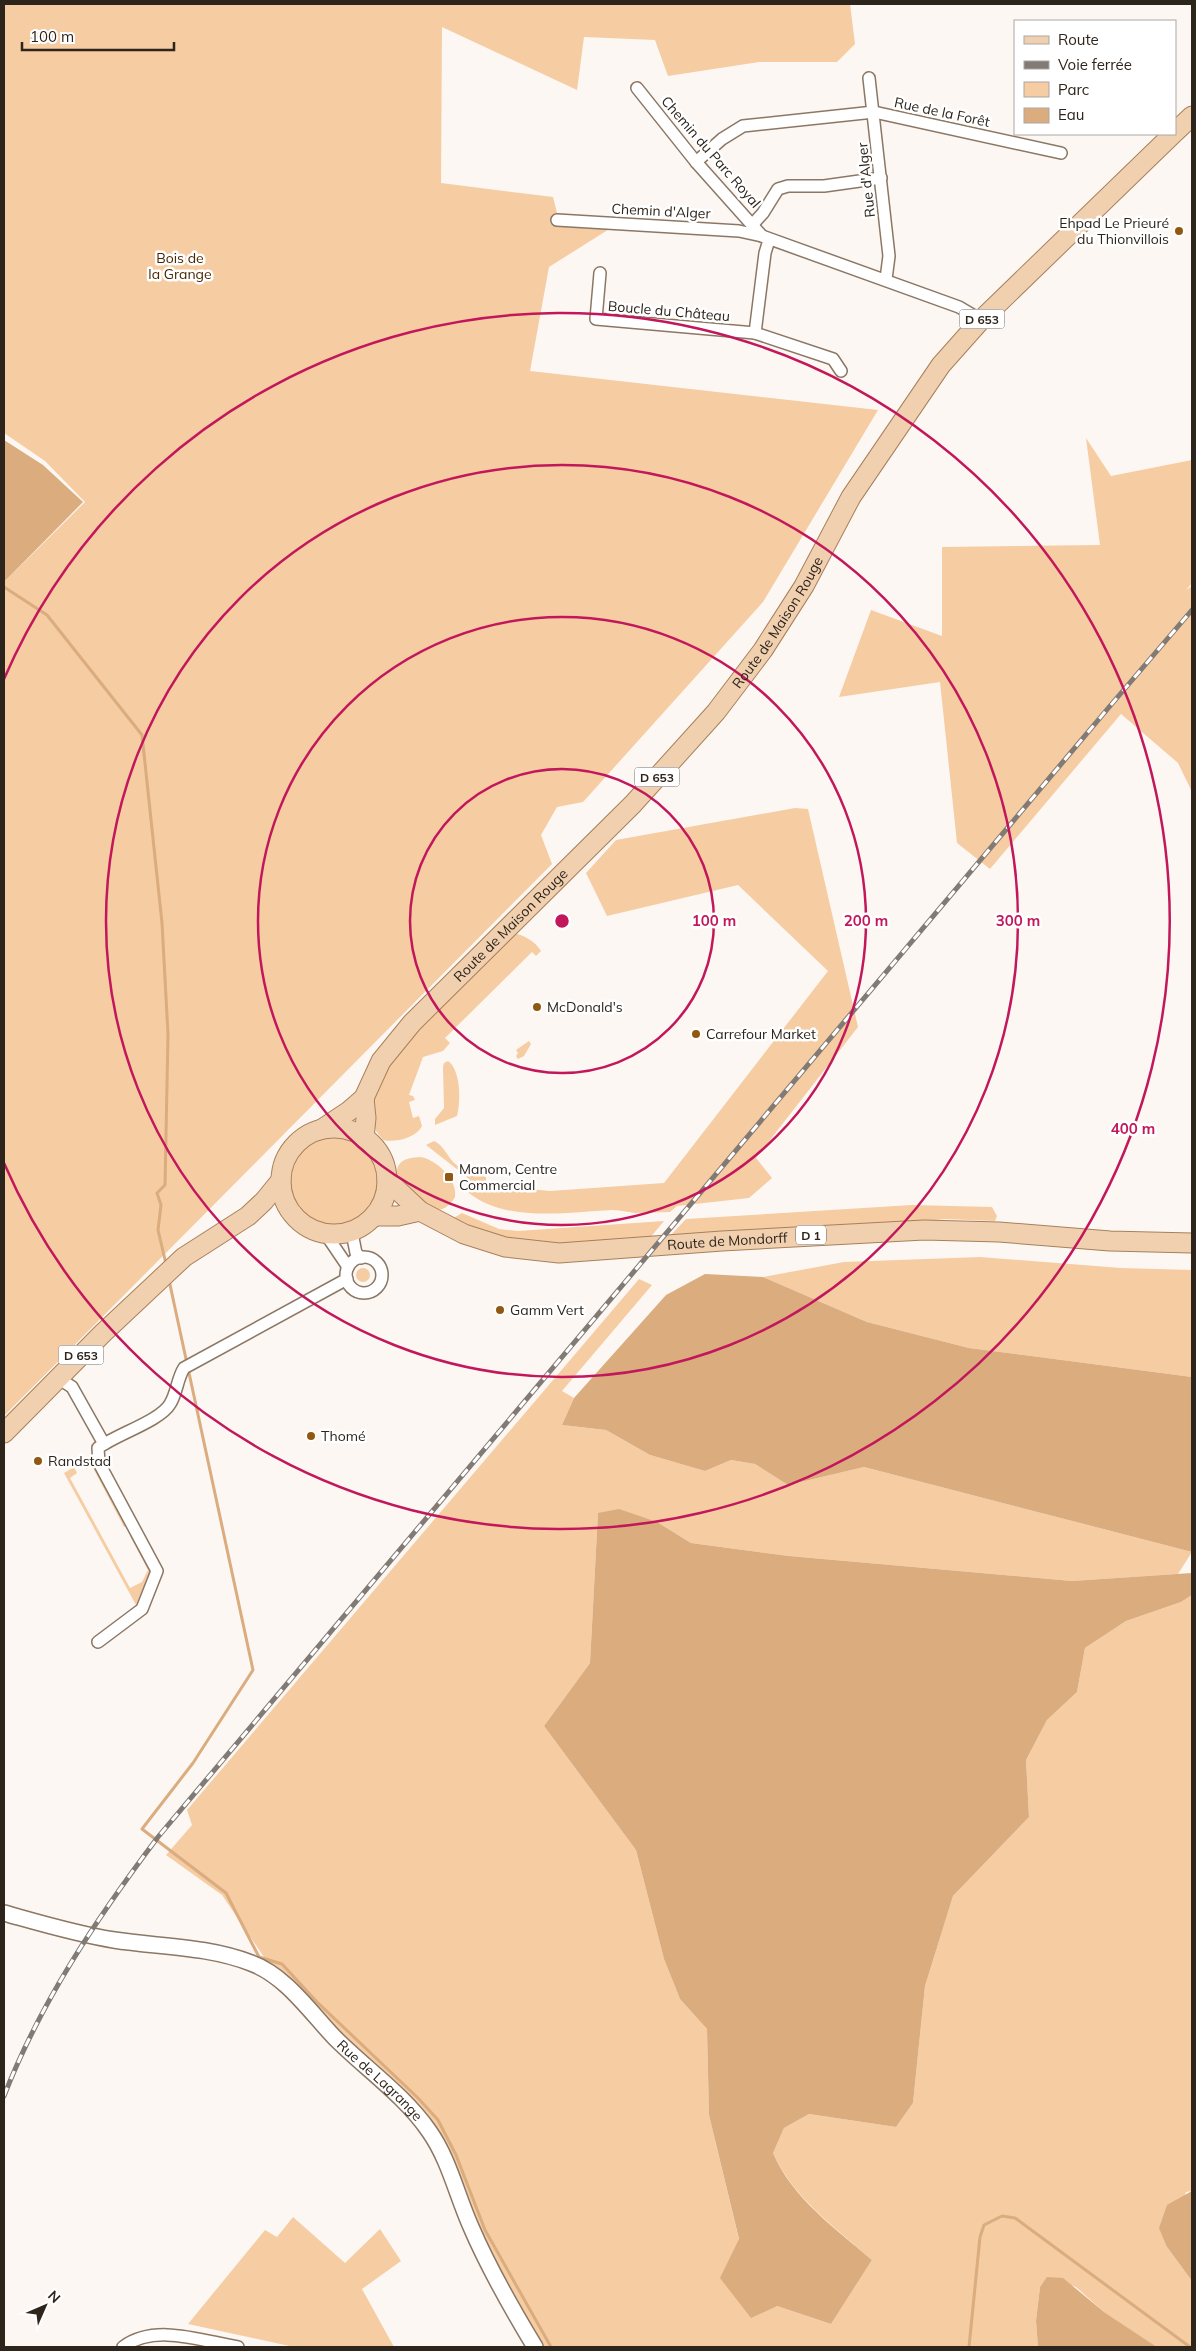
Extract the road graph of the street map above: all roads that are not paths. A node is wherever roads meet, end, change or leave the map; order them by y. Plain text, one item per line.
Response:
1 (869, 78) dead end
2 (638, 88) dead end
3 (874, 112) junction
4 (1192, 116) edge
5 (1176, 131) edge
6 (1172, 135) edge
7 (1061, 153) dead end
8 (696, 162) junction
9 (881, 178) junction
10 (557, 220) dead end
11 (753, 224) junction
12 (766, 238) junction
13 (600, 273) dead end
14 (886, 280) junction
15 (980, 320) junction
16 (755, 333) junction
17 (841, 371) dead end
18 (364, 1098) junction
19 (322, 1130) junction
20 (364, 1138) junction
21 (281, 1180) junction
22 (387, 1180) junction
23 (289, 1209) junction
24 (420, 1212) junction
25 (248, 1216) junction
26 (374, 1216) junction
27 (357, 1229) junction
28 (325, 1233) junction
29 (1192, 1243) edge
30 (361, 1258) junction
31 (348, 1267) junction
32 (347, 1279) junction
33 (58, 1378) junction
34 (4, 1433) edge
35 (101, 1447) junction
36 (98, 1642) dead end
37 (4, 1913) edge
38 (187, 2342) edge
39 (222, 2346) edge
40 (531, 2346) edge
41 (123, 2347) edge
42 (238, 2347) edge

1 - 3 street, Rue d'Alger
2 - 8 street, Chemin du Parc Royal
3 - 7 street, Rue de la Forêt
3 - 8 street, Rue de la Forêt
3 - 9 street, Rue d'Alger
4 - 5 main road, Route de Maison Rouge / D 653
6 - 15 main road, Route de Maison Rouge / D 653
8 - 11 street, Chemin du Parc Royal
9 - 11 street
9 - 14 street, Rue d'Alger
10 - 12 street, Chemin d'Alger
11 - 12 street, Chemin du Parc Royal
12 - 14 street
12 - 16 street
13 - 16 street, Boucle du Château
14 - 15 street
15 - 18 main road, Route de Maison Rouge / D 653
16 - 17 street, Boucle du Château
18 - 19 main road
18 - 20 main road
19 - 20 main road
19 - 21 main road
20 - 22 main road
21 - 23 main road
21 - 25 main road
22 - 24 main road, D 1
22 - 26 main road
23 - 25 main road
23 - 28 main road
24 - 26 main road
24 - 29 main road, Route de Mondorff / D 1
25 - 33 main road, D 653
26 - 27 main road
27 - 28 main road
27 - 30 street
28 - 31 street
30 - 31 street
30 - 32 street
31 - 32 street
32 - 35 street
33 - 34 main road, D 653
33 - 35 street
35 - 36 street
37 - 40 street, Rue de Lagrange
38 - 39 street
38 - 41 street
39 - 42 street

